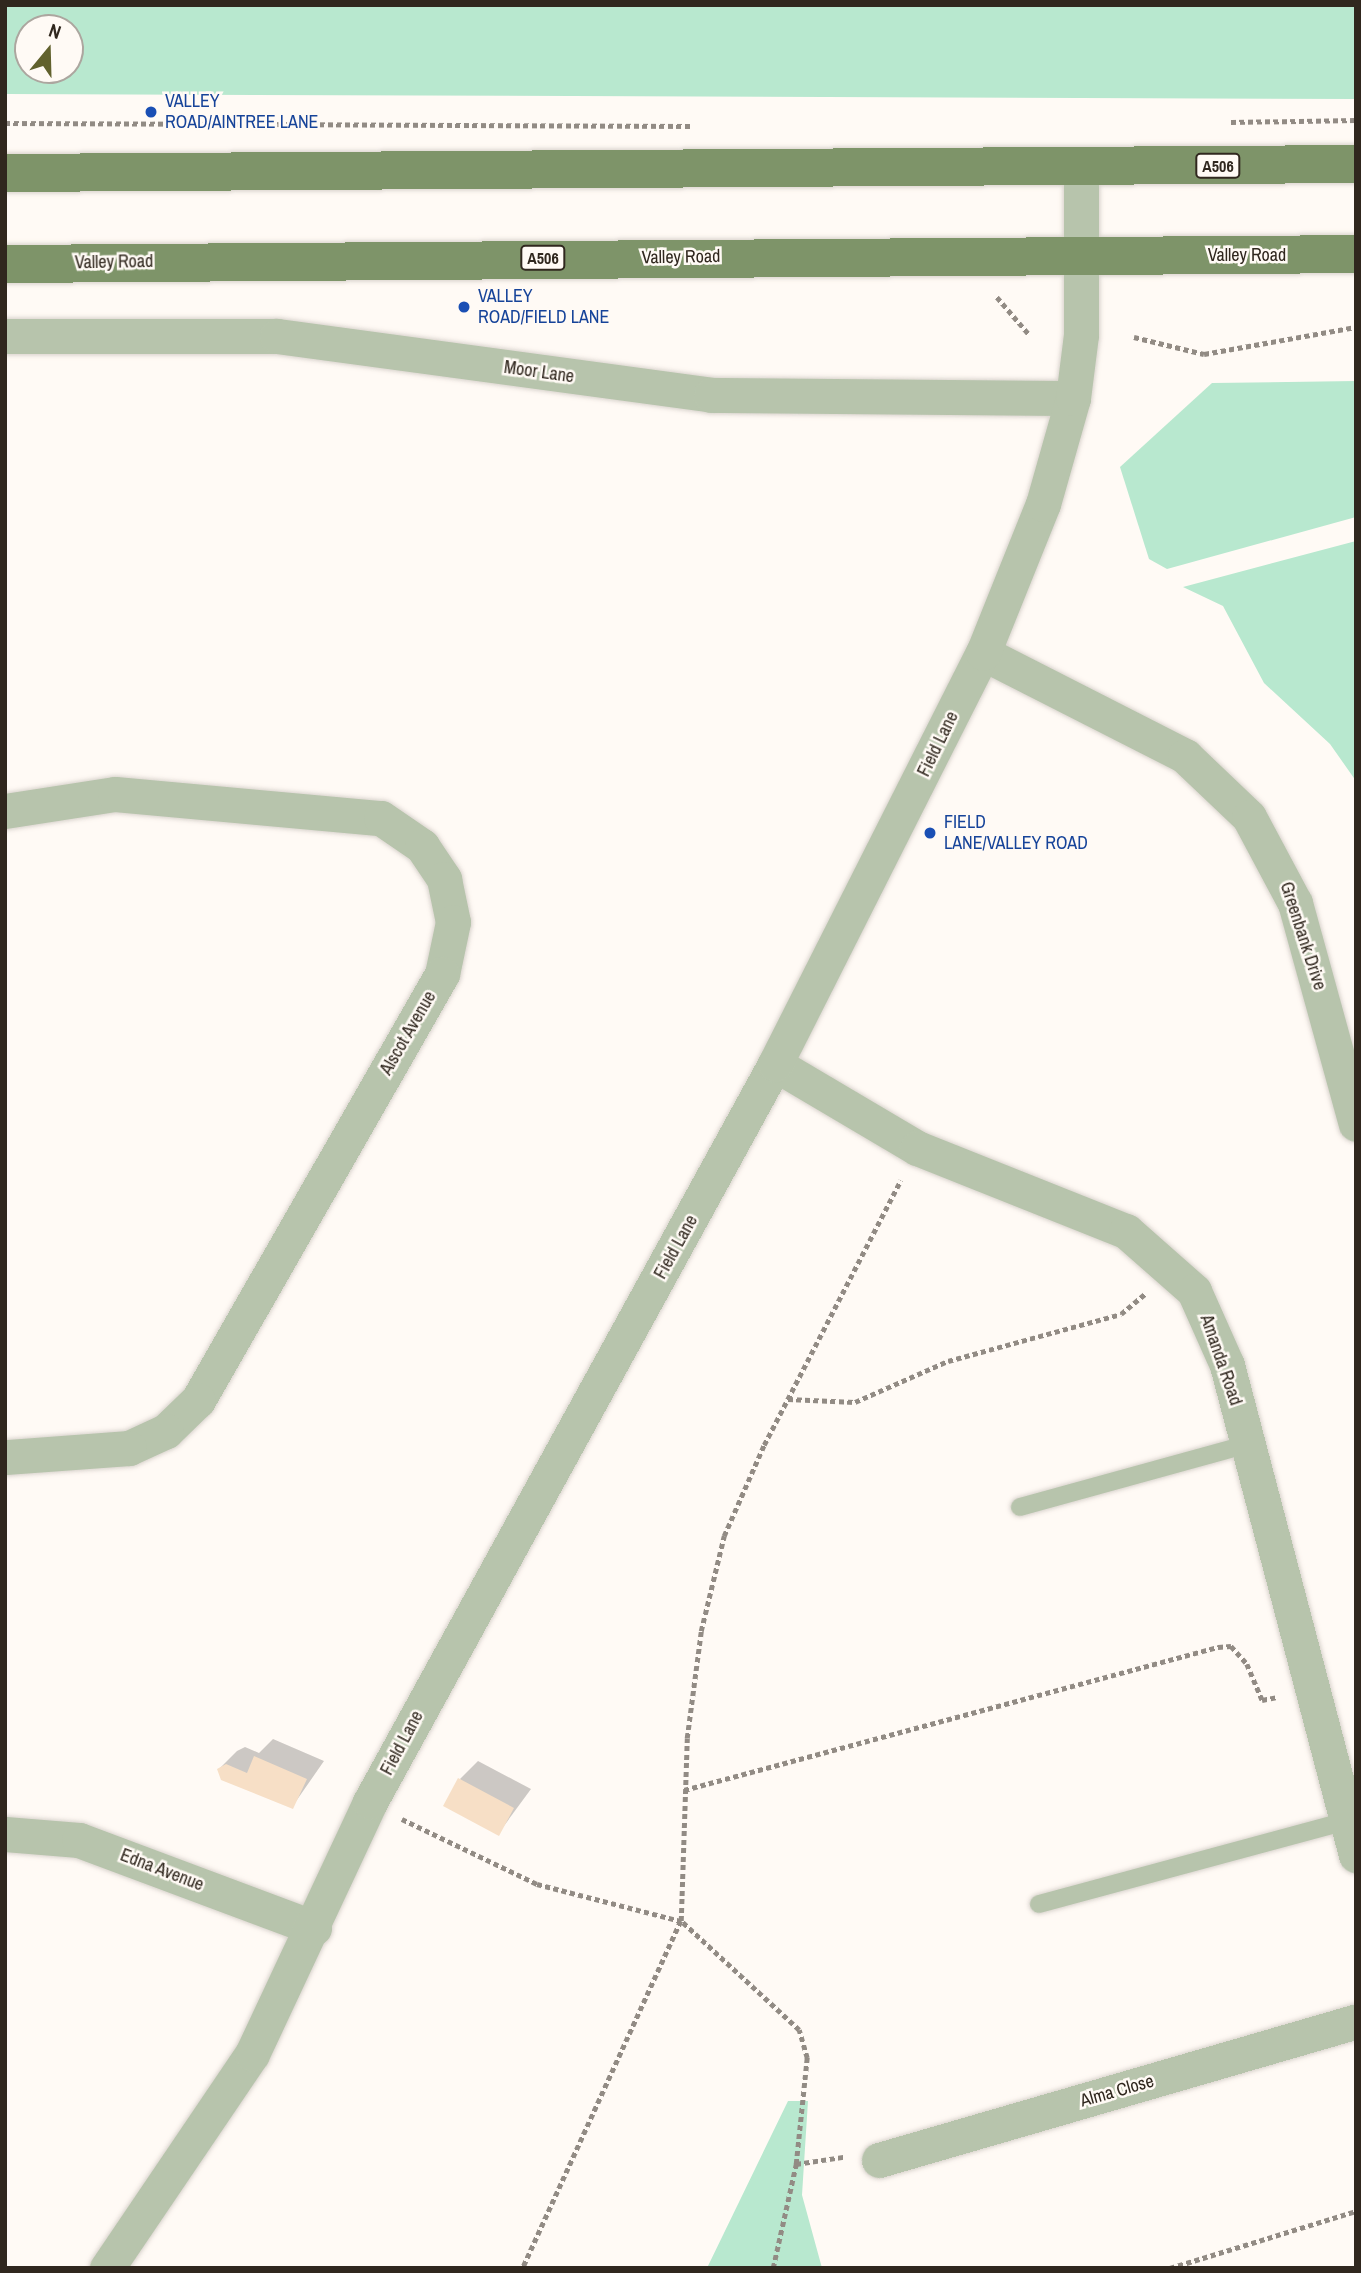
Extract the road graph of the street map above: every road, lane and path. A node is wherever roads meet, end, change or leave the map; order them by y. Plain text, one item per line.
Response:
1 (5, 123) edge
2 (699, 126) dead end
3 (1356, 164) edge
4 (1081, 167) junction
5 (5, 173) edge
6 (1356, 254) edge
7 (1082, 256) junction
8 (5, 264) edge
9 (993, 295) dead end
10 (1356, 327) edge
11 (1028, 333) dead end
12 (5, 336) edge
13 (1134, 337) dead end
14 (1073, 398) junction
15 (983, 653) junction
16 (5, 811) edge
17 (775, 1065) junction
18 (1356, 1124) edge
19 (916, 1148) junction
20 (1166, 1262) junction
21 (788, 1399) junction
22 (1248, 1444) junction
23 (5, 1457) edge
24 (1020, 1507) dead end
25 (1312, 1689) junction
26 (684, 1790) junction
27 (370, 1802) junction
28 (1347, 1821) junction
29 (5, 1834) edge
30 (1356, 1856) edge
31 (1040, 1904) dead end
32 (681, 1921) junction
33 (314, 1928) junction
34 (1356, 2021) edge
35 (879, 2160) joint
36 (796, 2164) junction
37 (1356, 2211) edge
38 (107, 2268) edge
39 (523, 2268) edge
40 (773, 2268) edge
41 (1170, 2268) edge

1 - 2 path
3 - 4 main road, A506
4 - 5 main road, A506
4 - 7 street, Field Lane
6 - 7 main road, Valley Road / A506
7 - 8 main road, Valley Road / A506
7 - 14 street, Field Lane
9 - 11 path
10 - 13 path
12 - 14 street, Moor Lane
14 - 15 street, Field Lane
15 - 17 street, Field Lane
15 - 18 street, Greenbank Drive
16 - 23 street, Alscot Avenue
17 - 19 street, Amanda Road
17 - 27 street, Field Lane
19 - 20 street, Amanda Road
19 - 21 path
20 - 21 path
20 - 22 street, Amanda Road
21 - 26 path
22 - 24 lane
22 - 25 street, Amanda Road
25 - 26 path
25 - 28 street, Amanda Road
26 - 32 path
27 - 32 path
27 - 33 street, Field Lane
28 - 30 street, Amanda Road
28 - 31 lane
29 - 33 street, Edna Avenue
32 - 36 path
32 - 39 path
33 - 38 street, Field Lane
34 - 35 street, Alma Close
35 - 36 path
36 - 40 path
37 - 41 path

